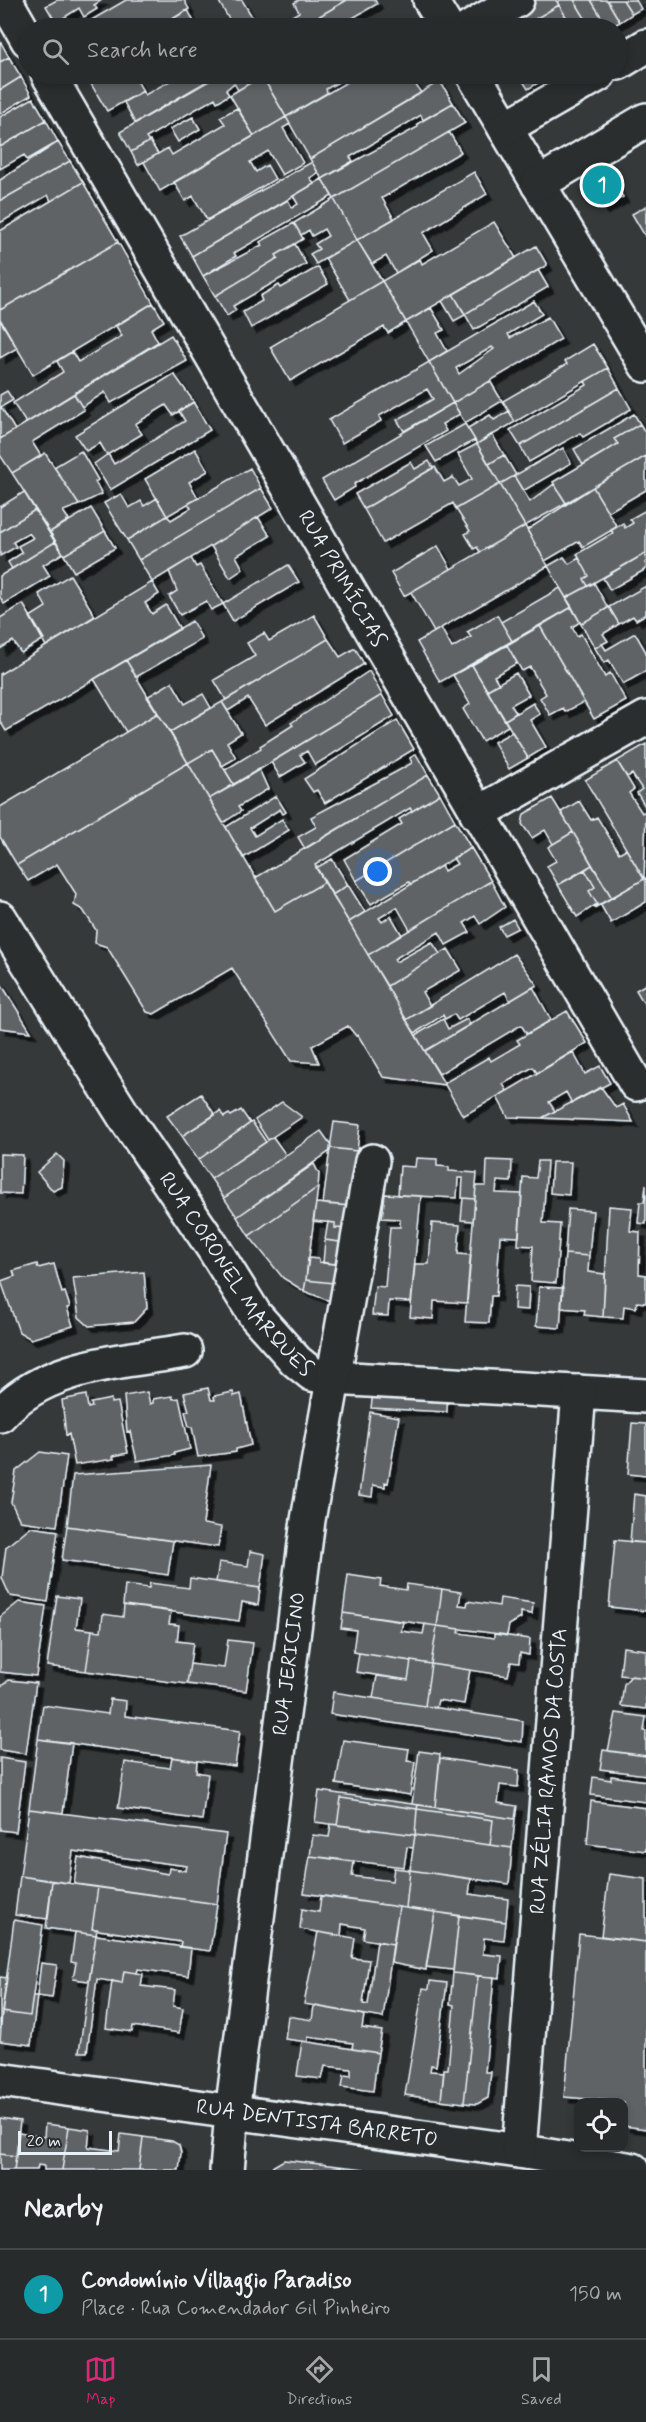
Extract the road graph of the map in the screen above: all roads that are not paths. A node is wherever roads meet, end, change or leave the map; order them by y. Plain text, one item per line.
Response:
1 (5, 0) edge
2 (430, 0) edge
3 (517, 0) edge
4 (441, 18) edge
5 (487, 18) edge
6 (18, 23) edge
7 (646, 46) edge
8 (628, 57) edge
9 (54, 84) edge
10 (479, 84) edge
11 (582, 84) edge
12 (646, 120) edge
13 (505, 128) junction
14 (538, 184) junction
15 (646, 364) edge
16 (646, 718) edge
17 (477, 814) junction
18 (0, 918) edge
19 (636, 1084) dead end
20 (372, 1161) dead end
21 (185, 1351) dead end
22 (333, 1378) junction
23 (579, 1392) junction
24 (646, 1396) edge
25 (0, 1415) edge
26 (0, 2080) edge
27 (232, 2113) junction
28 (519, 2151) junction
29 (226, 2170) edge
30 (633, 2170) edge

1 - 6 street
2 - 4 street
3 - 5 street
7 - 8 street
9 - 17 street, RUA PRIMÍCIAS
10 - 13 street
11 - 13 street
12 - 14 street
13 - 14 street
14 - 15 street
16 - 17 street
17 - 19 street, RUA PRIMÍCIAS
18 - 22 street, RUA CORONEL MARQUES
20 - 22 street, RUA JERICINO
21 - 25 street
22 - 23 street, RUA CORONEL MARQUES
22 - 27 street, RUA JERICINO
23 - 24 street, RUA CORONEL MARQUES
23 - 28 street, RUA ZÉLIA RAMOS DA COSTA
26 - 27 street, RUA DENTISTA BARRETO
27 - 28 street, RUA DENTISTA BARRETO
27 - 29 street, RUA JERICINO
28 - 30 street, RUA DENTISTA BARRETO

